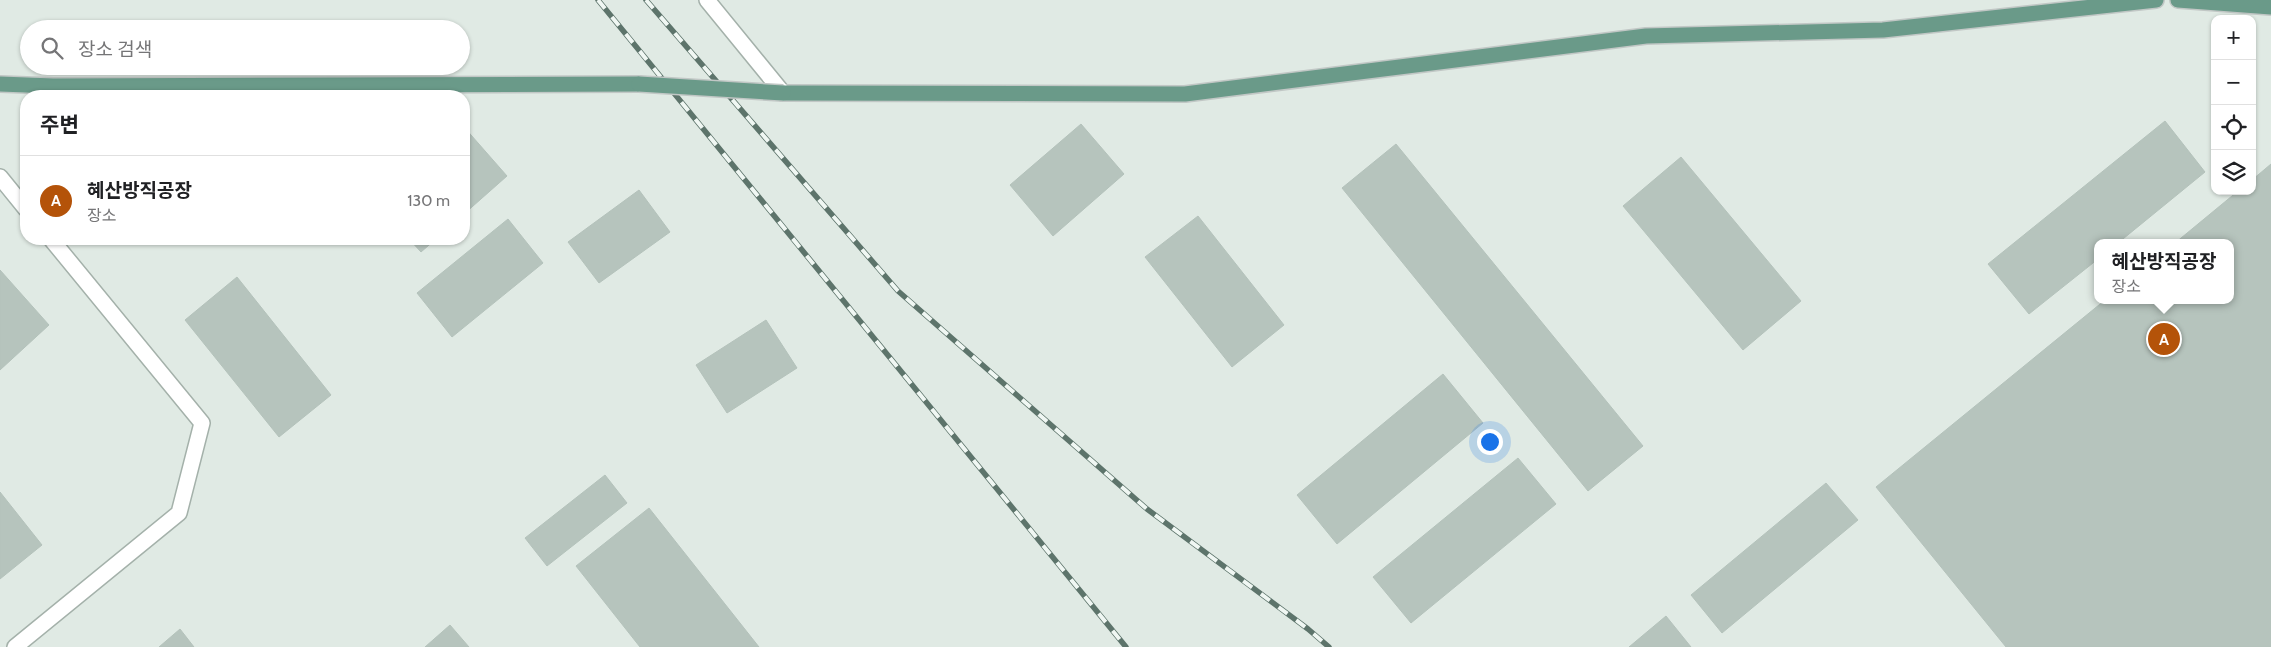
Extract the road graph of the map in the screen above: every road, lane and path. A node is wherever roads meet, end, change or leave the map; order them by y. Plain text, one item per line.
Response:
1 (707, 0) edge
2 (2156, 0) edge
3 (2178, 0) edge
4 (2271, 7) edge
5 (0, 84) edge
6 (783, 93) junction
7 (0, 177) edge
8 (20, 202) edge
9 (56, 245) edge
10 (15, 647) edge

1 - 6 street
2 - 6 main road
3 - 4 main road
5 - 6 main road, bridge
7 - 8 street
9 - 10 street

